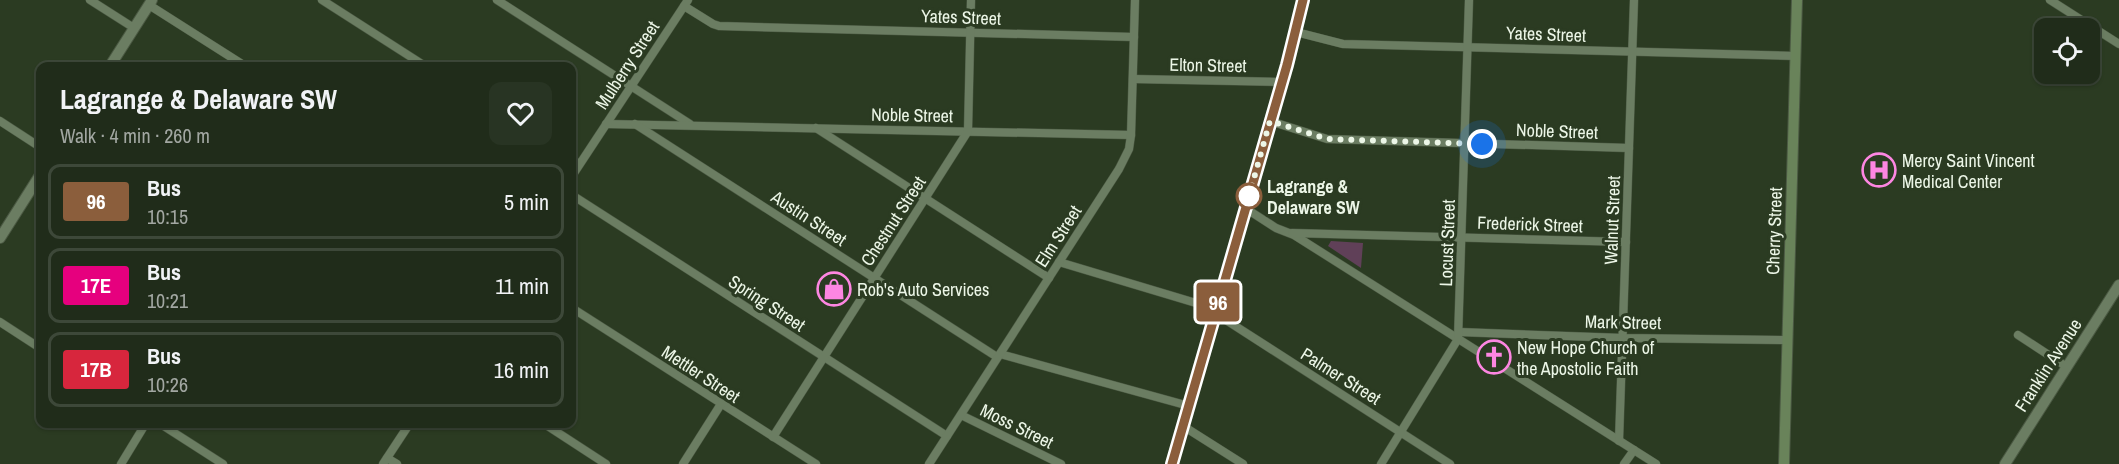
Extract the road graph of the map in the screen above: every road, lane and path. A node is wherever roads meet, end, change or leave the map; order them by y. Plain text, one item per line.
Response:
1 (90, 0) edge
2 (322, 0) edge
3 (497, 0) edge
4 (971, 0) edge
5 (1135, 0) edge
6 (1303, 0) edge
7 (1469, 0) edge
8 (1634, 0) edge
9 (1797, 0) edge
10 (2050, 0) edge
11 (151, 2) edge
12 (683, 3) edge
13 (134, 28) junction
14 (1296, 32) junction
15 (970, 33) junction
16 (1134, 37) junction
17 (2119, 44) edge
18 (1468, 47) junction
19 (1633, 51) junction
20 (1796, 56) junction
21 (113, 62) edge
22 (239, 62) edge
23 (419, 62) edge
24 (1133, 79) junction
25 (1282, 82) junction
26 (631, 86) junction
27 (0, 121) edge
28 (1270, 121) junction
29 (606, 124) junction
30 (634, 124) junction
31 (692, 125) junction
32 (815, 128) junction
33 (968, 131) junction
34 (1131, 135) junction
35 (1465, 143) junction
36 (36, 144) edge
37 (1629, 148) junction
38 (576, 162) edge
39 (579, 164) junction
40 (576, 169) edge
41 (36, 189) edge
42 (576, 198) edge
43 (926, 199) junction
44 (1245, 208) junction
45 (1289, 233) junction
46 (1463, 237) junction
47 (0, 238) edge
48 (1626, 242) junction
49 (1059, 262) junction
50 (874, 278) junction
51 (1049, 278) junction
52 (2119, 285) edge
53 (576, 311) edge
54 (1216, 311) junction
55 (0, 322) edge
56 (2018, 335) dead end
57 (1459, 336) junction
58 (1623, 338) junction
59 (1787, 340) junction
60 (36, 345) edge
61 (998, 356) junction
62 (824, 357) junction
63 (2067, 367) junction
64 (721, 404) junction
65 (1189, 406) junction
66 (961, 414) junction
67 (1183, 426) junction
68 (143, 428) edge
69 (167, 428) edge
70 (406, 428) edge
71 (551, 428) edge
72 (1401, 432) junction
73 (946, 436) junction
74 (773, 437) junction
75 (1619, 441) junction
76 (1634, 450) junction
77 (385, 461) edge
78 (120, 464) edge
79 (223, 464) edge
80 (397, 464) edge
81 (606, 464) edge
82 (683, 464) edge
83 (816, 464) edge
84 (929, 464) edge
85 (1061, 464) edge
86 (1172, 464) edge
87 (1243, 464) edge
88 (1381, 464) edge
89 (1450, 464) edge
90 (1624, 464) edge
91 (1656, 464) edge
92 (1784, 464) edge
93 (2005, 464) edge

1 - 13 street
2 - 23 street
3 - 26 street
4 - 15 street
5 - 16 street, Elm Street
6 - 14 main road
7 - 18 street, Locust Street
8 - 19 street, Walnut Street
9 - 20 main road, Cherry Street
10 - 17 street
11 - 13 street
11 - 22 street
12 - 15 street, Yates Street
12 - 26 street, Mulberry Street
13 - 21 street
14 - 18 street, Yates Street
14 - 25 main road
15 - 16 street, Yates Street
15 - 33 street
16 - 24 street, Elm Street
18 - 19 street, Yates Street
18 - 35 street, Locust Street
19 - 20 street, Yates Street
19 - 37 street, Walnut Street
20 - 59 main road, Cherry Street
24 - 25 street, Elton Street
24 - 34 street, Elm Street
25 - 28 main road
26 - 29 street, Mulberry Street
26 - 31 street
27 - 36 street
28 - 35 street, Noble Street
28 - 44 main road
29 - 30 street, Noble Street
29 - 39 street, Mulberry Street
30 - 31 street, Noble Street
30 - 50 street, Austin Street
31 - 32 street, Noble Street
32 - 33 street, Noble Street
32 - 43 street
33 - 34 street, Noble Street
33 - 43 street, Chestnut Street
34 - 49 street, Elm Street
35 - 37 street, Noble Street
35 - 46 street, Locust Street
37 - 48 street, Walnut Street
38 - 39 street
39 - 40 street, Mulberry Street
41 - 47 street
42 - 62 street, Spring Street
43 - 50 street, Chestnut Street
43 - 51 street
44 - 45 street
44 - 54 main road
45 - 46 street, Frederick Street
45 - 57 street
46 - 48 street, Frederick Street
46 - 57 street, Locust Street
48 - 58 street, Walnut Street
49 - 51 street, Elm Street
49 - 54 street, Palmer Street
50 - 61 street, Austin Street
50 - 62 street, Chestnut Street
51 - 61 street, Elm Street
52 - 63 street, Franklin Avenue
53 - 64 street, Mettler Street
54 - 65 main road
54 - 72 street, Palmer Street
55 - 60 street
56 - 63 street
57 - 58 street, Mark Street
57 - 72 street, Locust Street
57 - 75 street
58 - 59 street, Mark Street
58 - 75 street, Walnut Street
59 - 92 main road, Cherry Street
61 - 65 street, Austin Street
61 - 66 street, Elm Street
62 - 73 street, Spring Street
62 - 74 street, Chestnut Street
63 - 93 street, Franklin Avenue
64 - 74 street, Mettler Street
64 - 82 street
65 - 67 main road
66 - 73 street, Elm Street
66 - 85 street, Moss Street
67 - 86 main road
67 - 87 street
68 - 78 street
69 - 79 street
70 - 77 street
71 - 81 street
72 - 88 street, Locust Street
72 - 89 street, Palmer Street
73 - 84 street, Elm Street
74 - 83 street, Mettler Street
75 - 76 street
76 - 90 street
76 - 91 street
77 - 80 street

